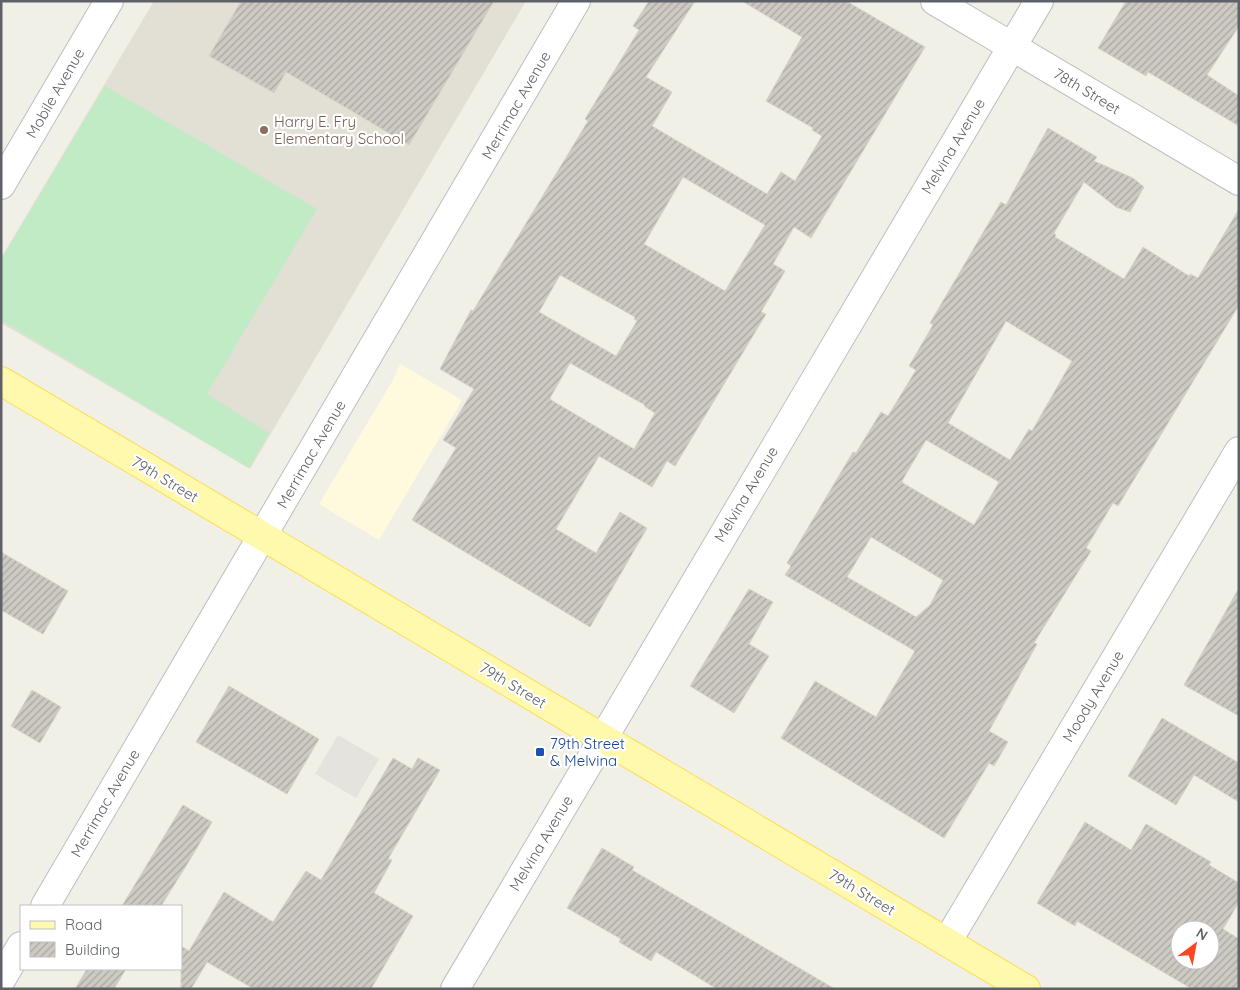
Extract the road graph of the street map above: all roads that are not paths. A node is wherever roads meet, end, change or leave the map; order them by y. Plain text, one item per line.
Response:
1 (109, 1) edge
2 (576, 1) edge
3 (935, 1) edge
4 (1040, 1) edge
5 (1012, 47) junction
6 (1239, 181) edge
7 (1, 185) edge
8 (1, 382) edge
9 (1239, 450) edge
10 (262, 536) junction
11 (603, 738) junction
12 (45, 905) edge
13 (947, 942) junction
14 (20, 948) edge
15 (1, 980) edge
16 (455, 989) edge
17 (1026, 989) edge

1 - 7 street, Mobile Avenue
2 - 10 street, Merrimac Avenue
3 - 5 street, 78th Street
4 - 5 street, Melvina Avenue
5 - 6 street, 78th Street
5 - 11 street, Melvina Avenue
8 - 10 main road, 79th Street
9 - 13 street, Moody Avenue
10 - 11 main road, 79th Street
10 - 12 street, Merrimac Avenue
11 - 13 main road, 79th Street
11 - 16 street, Melvina Avenue
13 - 17 main road, 79th Street
14 - 15 street

